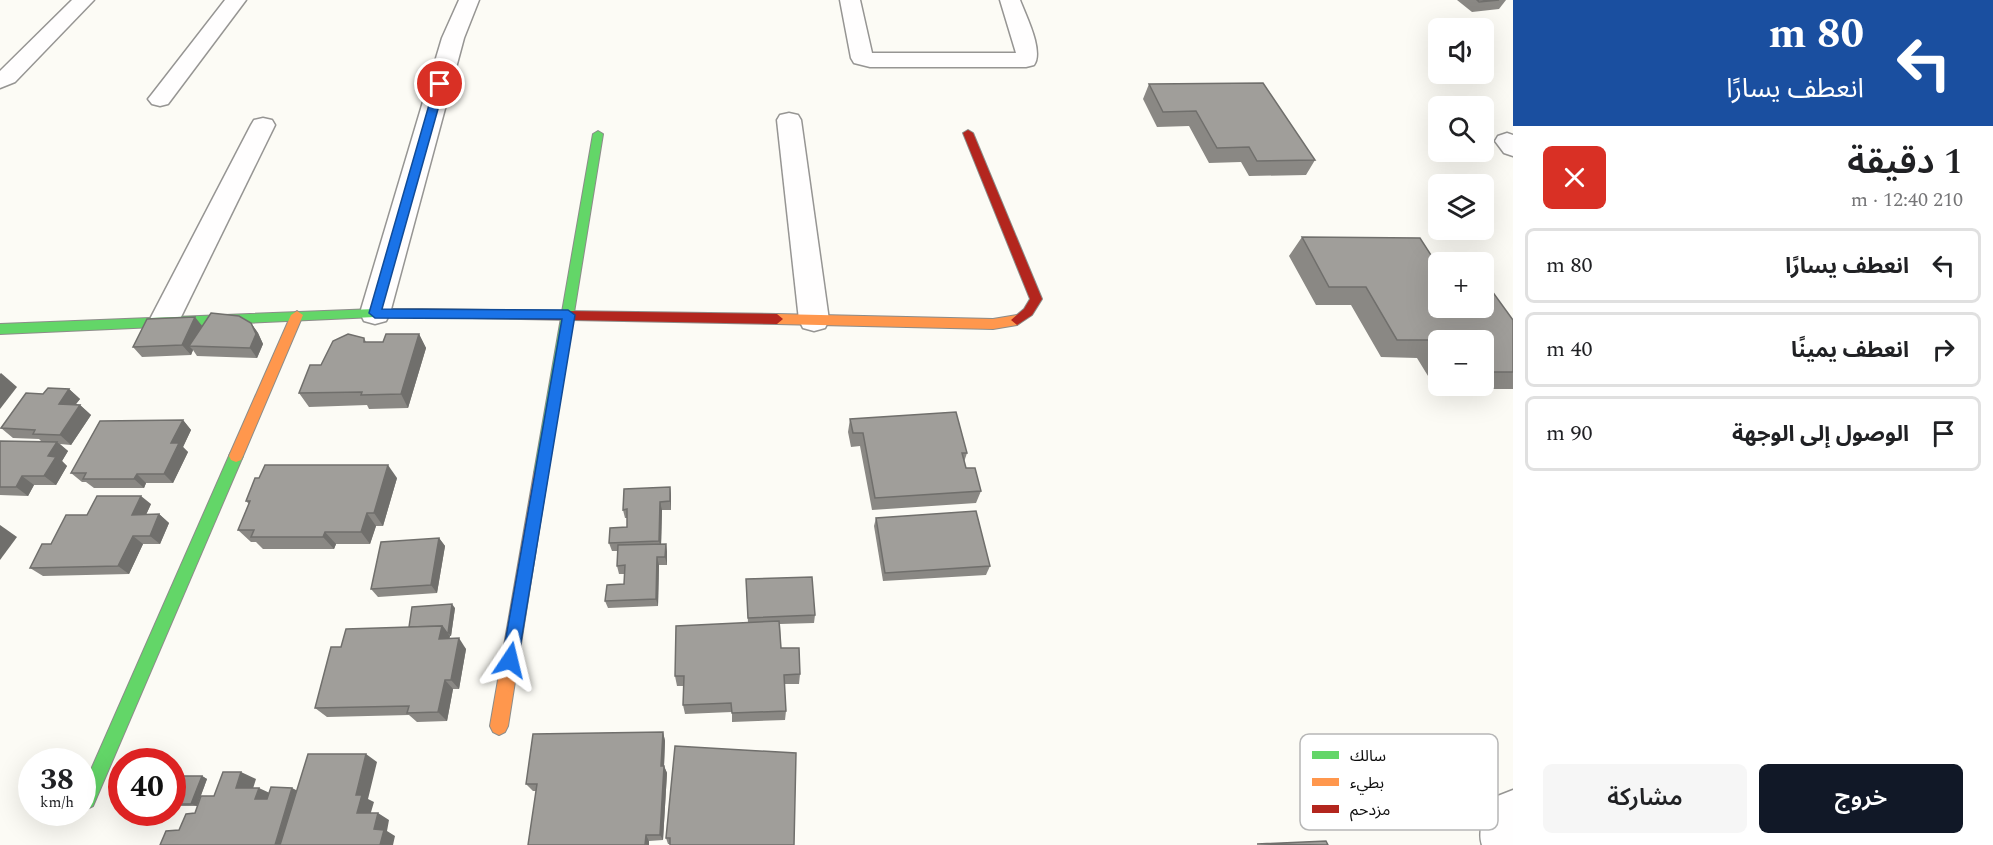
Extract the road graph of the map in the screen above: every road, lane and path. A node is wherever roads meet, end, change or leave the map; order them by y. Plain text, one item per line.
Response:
1 (84, 0) edge
2 (236, 0) edge
3 (469, 0) edge
4 (850, 0) edge
5 (1010, 0) edge
6 (0, 81) edge
7 (160, 99) dead end
8 (789, 120) dead end
9 (263, 125) dead end
10 (968, 133) dead end
11 (598, 134) dead end
12 (375, 313) junction
13 (297, 315) junction
14 (568, 315) junction
15 (814, 320) junction
16 (164, 321) junction
17 (0, 329) edge
18 (499, 726) dead end
19 (96, 779) edge
20 (1513, 812) edge
21 (1506, 845) edge

1 - 6 street
2 - 7 street
3 - 12 street
4 - 5 street
8 - 15 street
9 - 16 street
10 - 15 street
11 - 14 street
12 - 13 street
12 - 14 street
13 - 16 street
13 - 19 street
14 - 15 street
14 - 18 street
16 - 17 street
20 - 21 street

